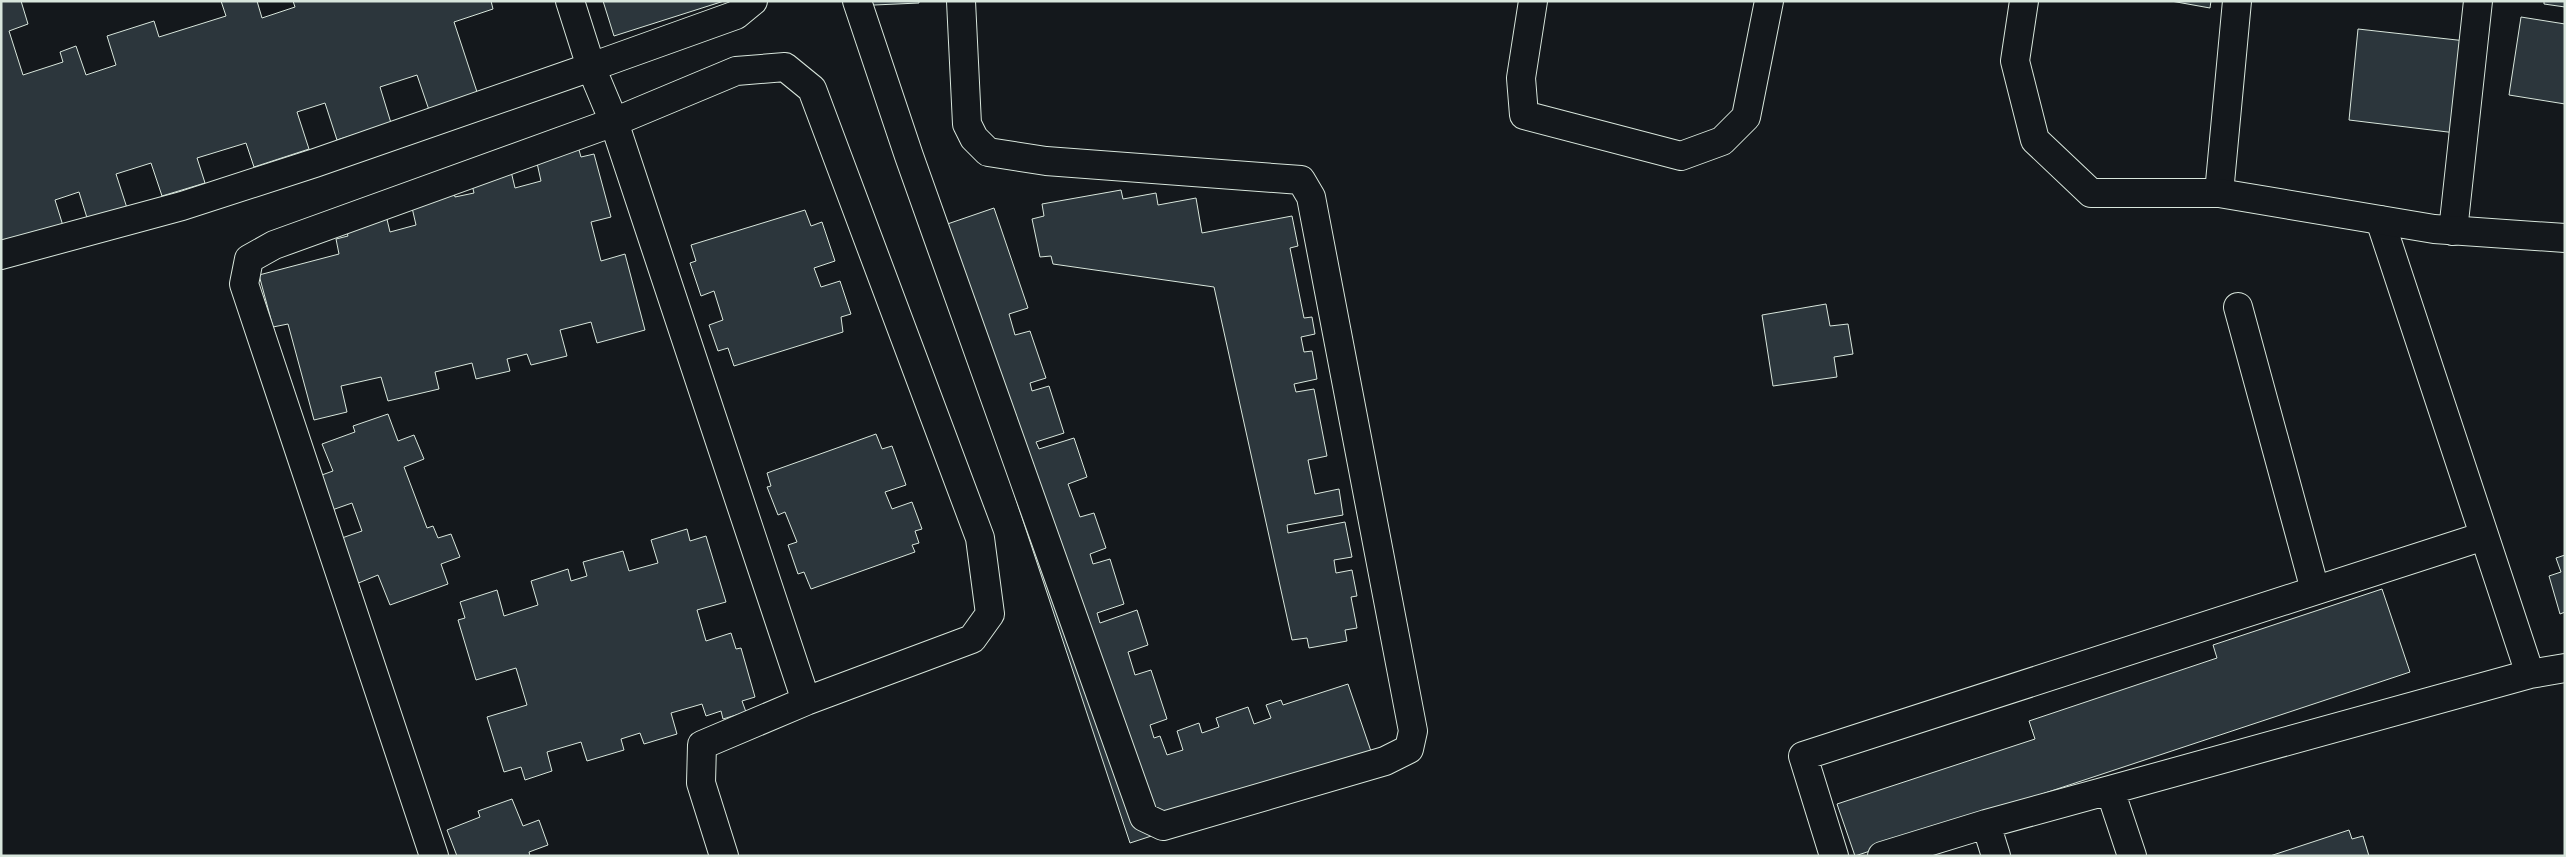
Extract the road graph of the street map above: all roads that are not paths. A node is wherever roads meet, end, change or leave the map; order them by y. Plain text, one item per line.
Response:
1 (570, 1) edge
2 (753, 1) edge
3 (857, 1) edge
4 (961, 1) edge
5 (1533, 1) edge
6 (1769, 1) edge
7 (2024, 1) edge
8 (2237, 1) edge
9 (2478, 1) edge
10 (591, 67) junction
11 (614, 122) junction
12 (2219, 193) junction
13 (2380, 220) junction
14 (2453, 231) junction
15 (2565, 238) edge
16 (1, 254) edge
17 (2238, 306) dead end
18 (2484, 536) junction
19 (2315, 590) junction
20 (2565, 669) edge
21 (2530, 674) junction
22 (806, 701) junction
23 (2110, 790) junction
24 (1986, 824) junction
25 (434, 856) edge
26 (724, 856) edge
27 (1834, 856) edge
28 (1882, 856) edge
29 (1996, 856) edge
30 (2132, 856) edge

1 - 10 street
2 - 10 street
3 - 4 street
5 - 6 street
7 - 12 street
8 - 12 street
9 - 14 street
10 - 11 street
10 - 16 street
11 - 22 street
11 - 22 street
11 - 25 street
12 - 13 street
13 - 14 street
13 - 18 street
14 - 15 street
17 - 19 street
18 - 19 street
18 - 21 street
19 - 27 street
20 - 21 street
21 - 23 street
22 - 26 street
23 - 24 street
23 - 30 street
24 - 28 street
24 - 29 street

